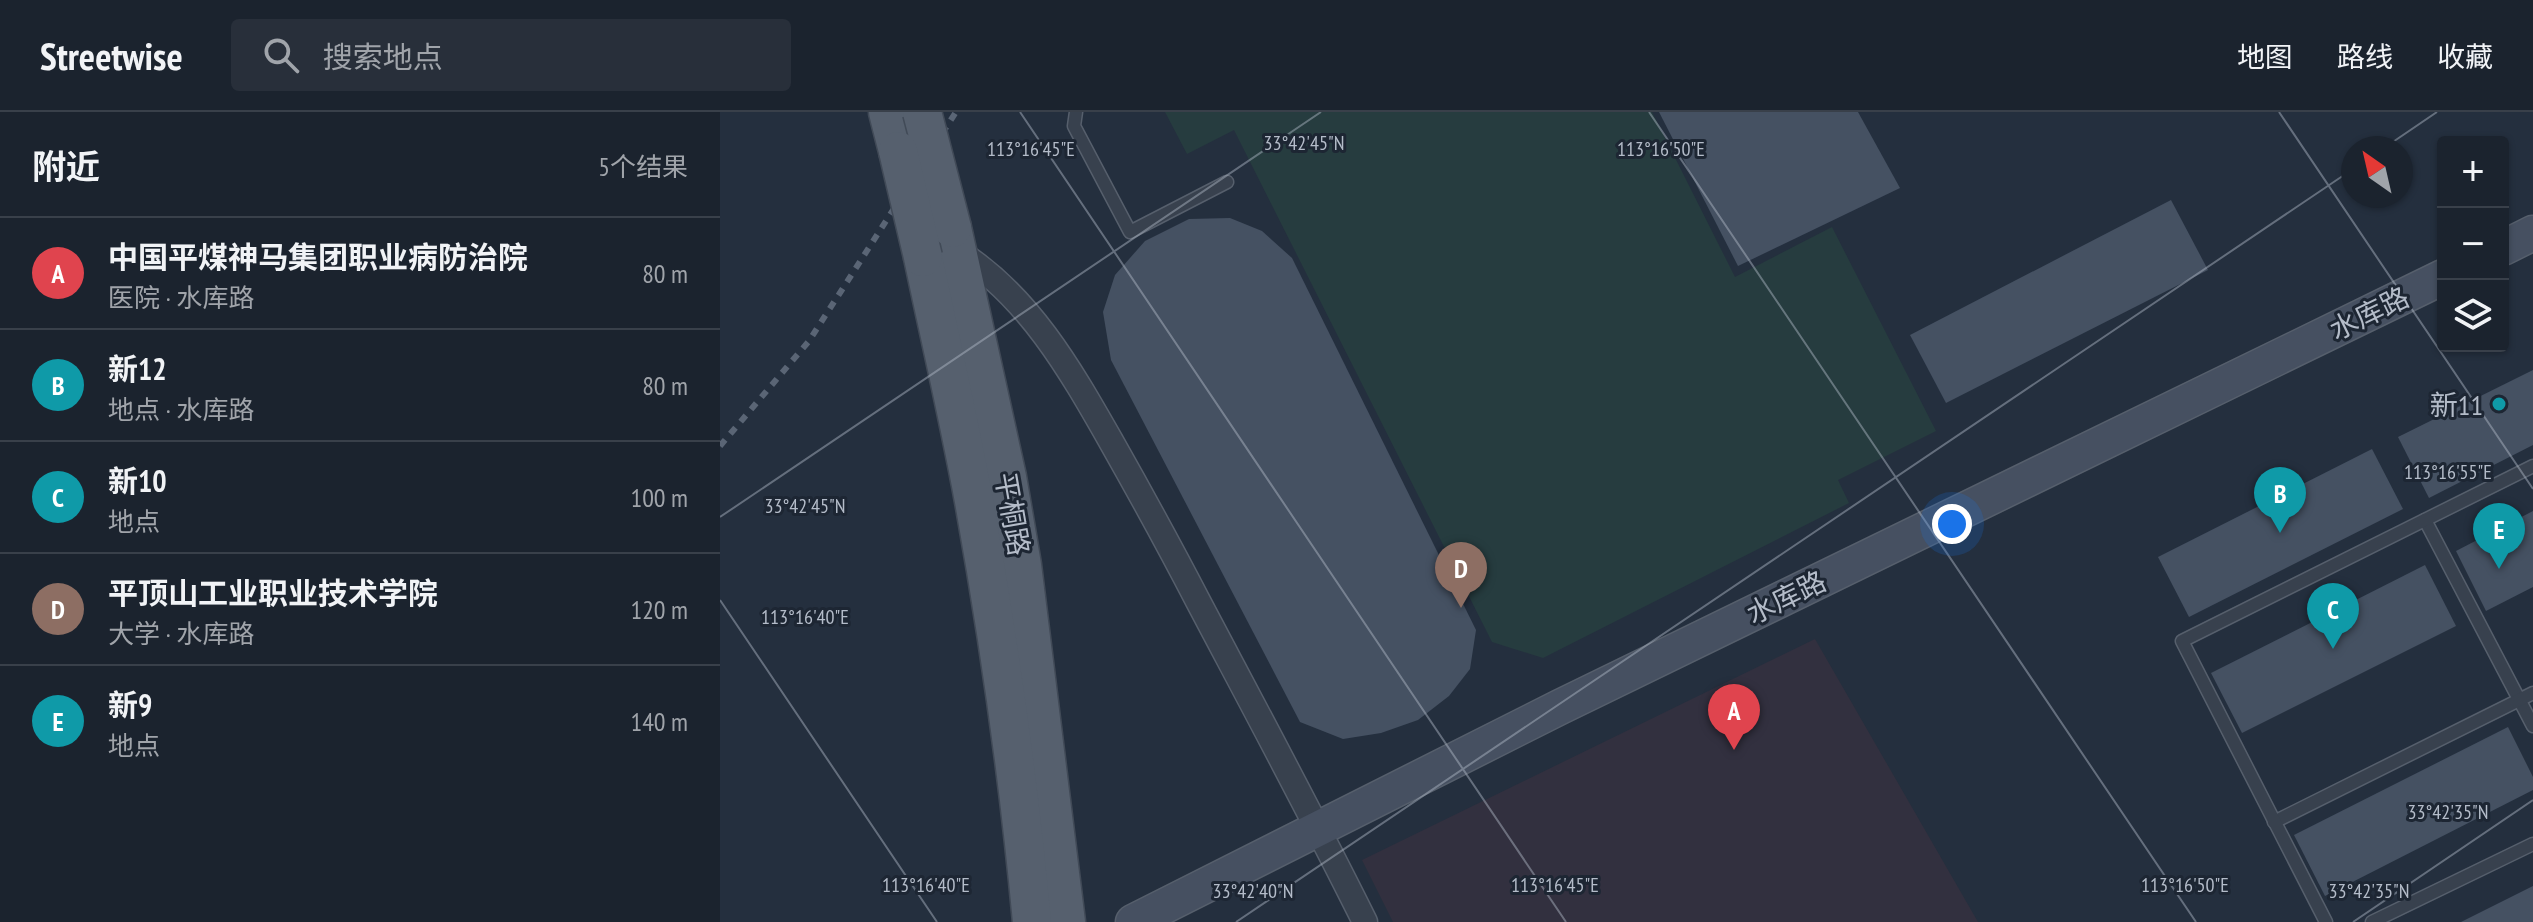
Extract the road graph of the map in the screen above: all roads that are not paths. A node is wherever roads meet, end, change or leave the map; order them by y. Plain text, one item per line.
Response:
1 (888, 112) edge
2 (922, 112) edge
3 (1076, 112) edge
4 (1227, 182) dead end
5 (2533, 233) edge
6 (944, 245) junction
7 (2509, 245) edge
8 (2437, 280) edge
9 (2533, 466) edge
10 (2425, 520) junction
11 (2533, 693) edge
12 (2520, 700) junction
13 (2533, 726) edge
14 (2274, 822) junction
15 (1319, 830) junction
16 (2533, 844) edge
17 (1048, 911) edge
18 (1133, 922) edge
19 (1365, 922) edge
20 (2326, 922) edge
21 (2372, 922) edge

1 - 6 main road, 平桐路, bridge
2 - 6 main road, 平桐路, bridge
3 - 4 lane
5 - 7 street
6 - 15 street
6 - 17 main road, 平桐路
8 - 15 street, 水库路
9 - 10 lane
10 - 12 lane
10 - 14 lane
11 - 12 lane
12 - 13 lane
12 - 14 lane
14 - 20 lane
15 - 18 street, 水库路
15 - 19 street
16 - 21 lane

